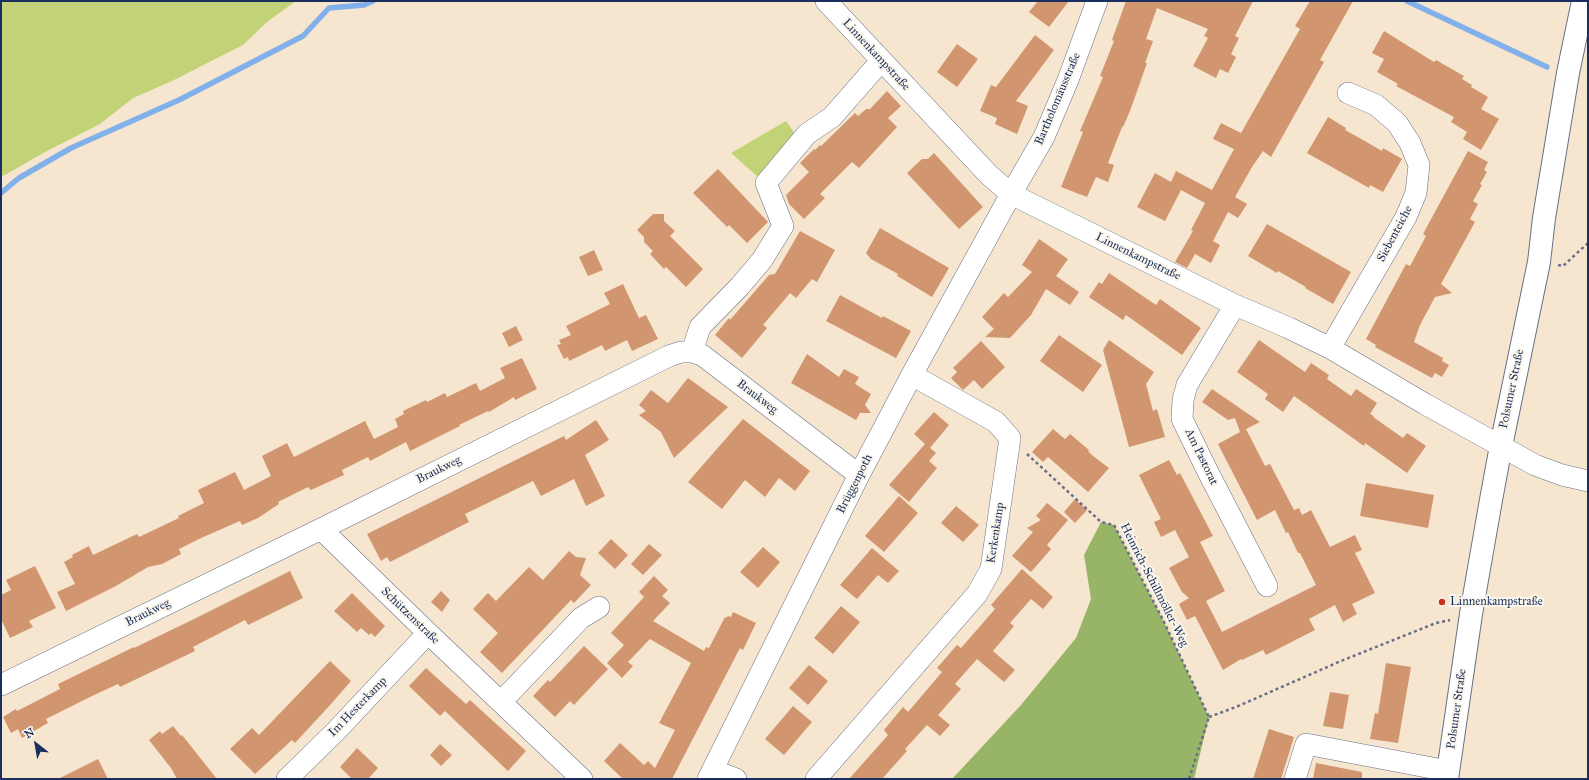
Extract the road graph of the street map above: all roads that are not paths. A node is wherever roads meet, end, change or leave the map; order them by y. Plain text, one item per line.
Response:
1 (826, 1) edge
2 (1097, 1) edge
3 (1583, 1) edge
4 (881, 61) junction
5 (1348, 93) dead end
6 (1011, 194) junction
7 (1235, 305) junction
8 (1330, 348) junction
9 (692, 352) junction
10 (912, 375) junction
11 (1500, 446) junction
12 (859, 475) junction
13 (1588, 481) edge
14 (321, 529) junction
15 (1268, 586) dead end
16 (599, 607) dead end
17 (428, 633) junction
18 (1, 685) edge
19 (501, 702) junction
20 (711, 774) edge
21 (1448, 775) edge
22 (576, 777) edge
23 (287, 779) edge
24 (736, 779) edge
25 (816, 779) edge
26 (1295, 779) edge

1 - 4 street, Linnenkampstraße
2 - 6 street, Bartholomäusstraße
3 - 11 main road, Polsumer Straße
4 - 6 street, Linnenkampstraße
4 - 9 street
5 - 8 street, Siebenteiche
6 - 7 street, Linnenkampstraße
6 - 10 street, Brüggenpoth
7 - 8 street, Linnenkampstraße
7 - 15 street, Am Pastorat
8 - 11 street, Linnenkampstraße
9 - 12 street, Braukweg
9 - 14 street, Braukweg
10 - 12 street, Brüggenpoth
10 - 25 street, Kerkenkamp
11 - 13 street, Linnenkampstraße
11 - 21 main road, Polsumer Straße
12 - 20 street, Brüggenpoth
14 - 17 street, Schützenstraße
14 - 18 street, Braukweg
16 - 19 street
17 - 19 street, Schützenstraße
17 - 23 street, Im Hesterkamp
19 - 22 street, Schützenstraße
20 - 24 street
21 - 26 street

